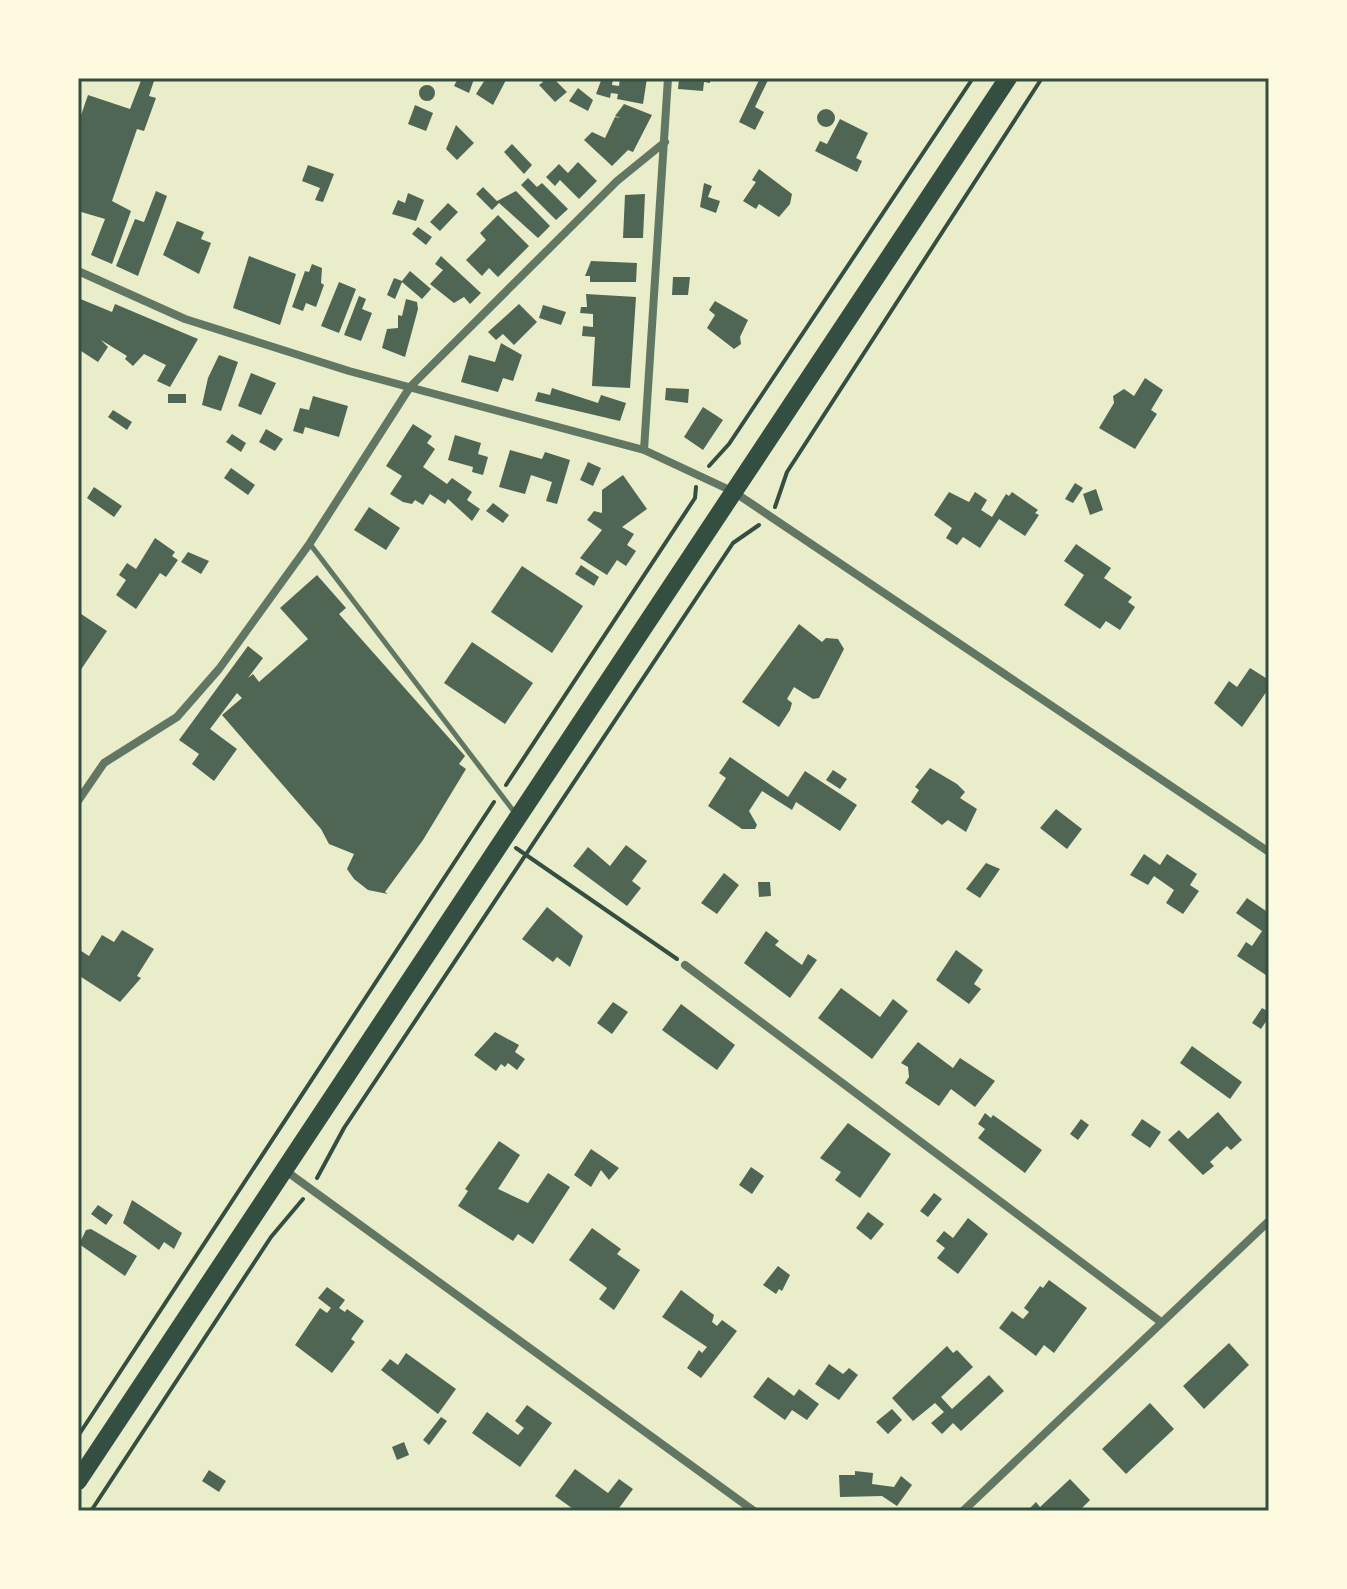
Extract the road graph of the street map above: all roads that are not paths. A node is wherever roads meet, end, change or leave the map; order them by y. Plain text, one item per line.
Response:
1 (668, 78) edge
2 (1008, 78) edge
3 (665, 142) junction
4 (78, 271) edge
5 (410, 387) junction
6 (644, 450) junction
7 (734, 492) junction
8 (310, 543) junction
9 (78, 801) edge
10 (519, 817) junction
11 (1269, 852) edge
12 (685, 965) road end
13 (286, 1171) junction
14 (1269, 1221) edge
15 (1161, 1322) junction
16 (78, 1481) edge
17 (754, 1511) edge
18 (963, 1511) edge

1 - 3 street
2 - 7 main road
3 - 5 street
3 - 6 street
4 - 5 street
5 - 6 street
5 - 8 street
6 - 7 street
7 - 10 main road
7 - 11 street
8 - 9 street
8 - 10 lane
10 - 13 main road
12 - 15 street
13 - 16 main road
13 - 17 street
14 - 15 street
15 - 18 street

